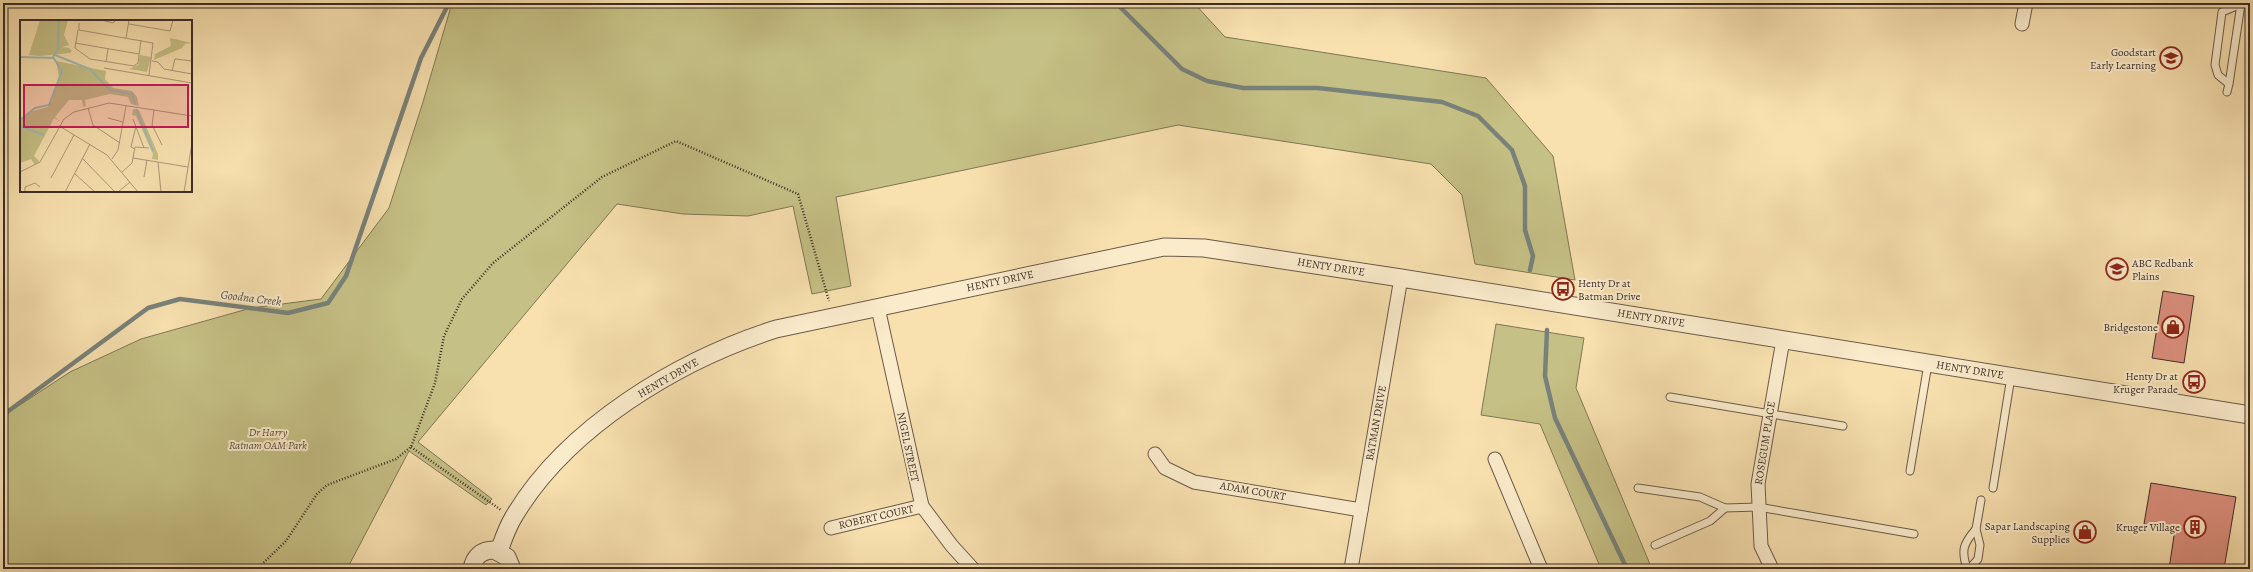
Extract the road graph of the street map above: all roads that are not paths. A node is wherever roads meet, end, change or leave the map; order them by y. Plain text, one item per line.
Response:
1 (2026, 3) edge
2 (2022, 24) dead end
3 (2228, 88) joint
4 (1401, 278) junction
5 (878, 308) junction
6 (1783, 340) junction
7 (1928, 364) junction
8 (2011, 377) junction
9 (1670, 397) dead end
10 (1770, 413) junction
11 (2250, 415) edge
12 (1843, 426) dead end
13 (1154, 454) dead end
14 (1495, 459) dead end
15 (1910, 471) dead end
16 (1638, 488) dead end
17 (1993, 488) dead end
18 (1981, 500) dead end
19 (922, 506) junction
20 (1758, 507) junction
21 (1726, 508) junction
22 (1360, 510) junction
23 (830, 528) dead end
24 (1976, 529) junction
25 (1914, 534) dead end
26 (1655, 545) dead end
27 (499, 551) junction
28 (1538, 568) edge
29 (472, 569) edge
30 (512, 569) edge
31 (973, 569) edge
32 (1351, 569) edge
33 (1772, 569) edge
34 (1968, 569) edge

1 - 2 street
3 - 3 lane
4 - 5 street, HENTY DRIVE
4 - 6 street, HENTY DRIVE
4 - 22 street, BATMAN DRIVE
5 - 19 street, NIGEL STREET
5 - 27 street, HENTY DRIVE
6 - 7 street, HENTY DRIVE
6 - 10 street, ROSEGUM PLACE
7 - 8 street, HENTY DRIVE
7 - 15 lane
8 - 11 street, HENTY DRIVE
8 - 17 lane
9 - 10 lane
10 - 12 lane
10 - 20 street, ROSEGUM PLACE
13 - 22 street, ADAM COURT
14 - 28 street
16 - 21 lane
18 - 24 lane
19 - 23 street, ROBERT COURT
19 - 31 street, NIGEL STREET
20 - 21 lane
20 - 25 lane
20 - 33 street, ROSEGUM PLACE
21 - 26 lane
22 - 32 street, BATMAN DRIVE
24 - 34 lane
24 - 34 lane
27 - 29 street
27 - 30 street

